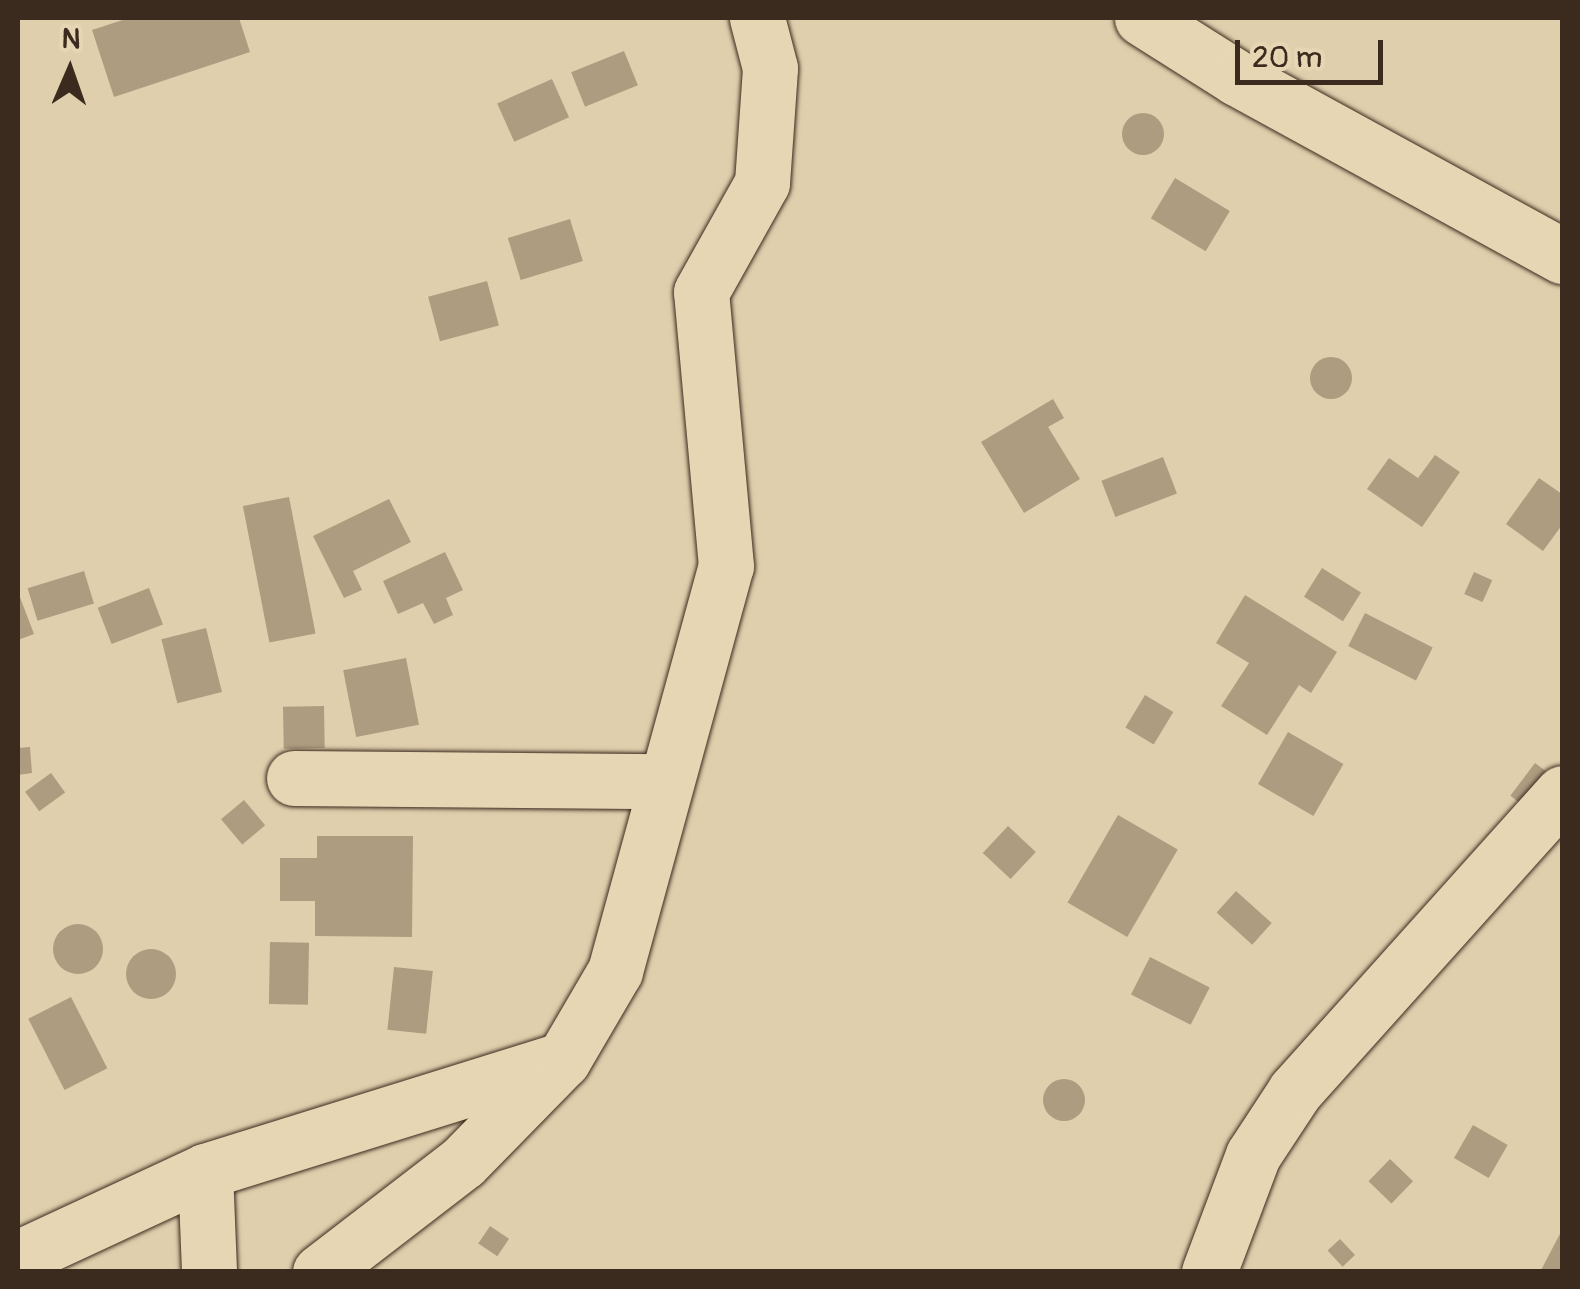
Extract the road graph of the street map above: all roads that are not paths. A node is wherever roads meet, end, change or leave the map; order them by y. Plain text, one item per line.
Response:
1 (757, 18) edge
2 (1142, 18) edge
3 (1562, 256) edge
4 (294, 778) dead end
5 (666, 781) junction
6 (1562, 793) edge
7 (563, 1060) junction
8 (204, 1171) junction
9 (18, 1258) edge
10 (210, 1272) edge
11 (320, 1272) edge
12 (1209, 1272) edge

1 - 5 street
2 - 3 street
4 - 5 street
5 - 7 street
6 - 12 street
7 - 8 street
7 - 11 street
8 - 9 street
8 - 10 street

